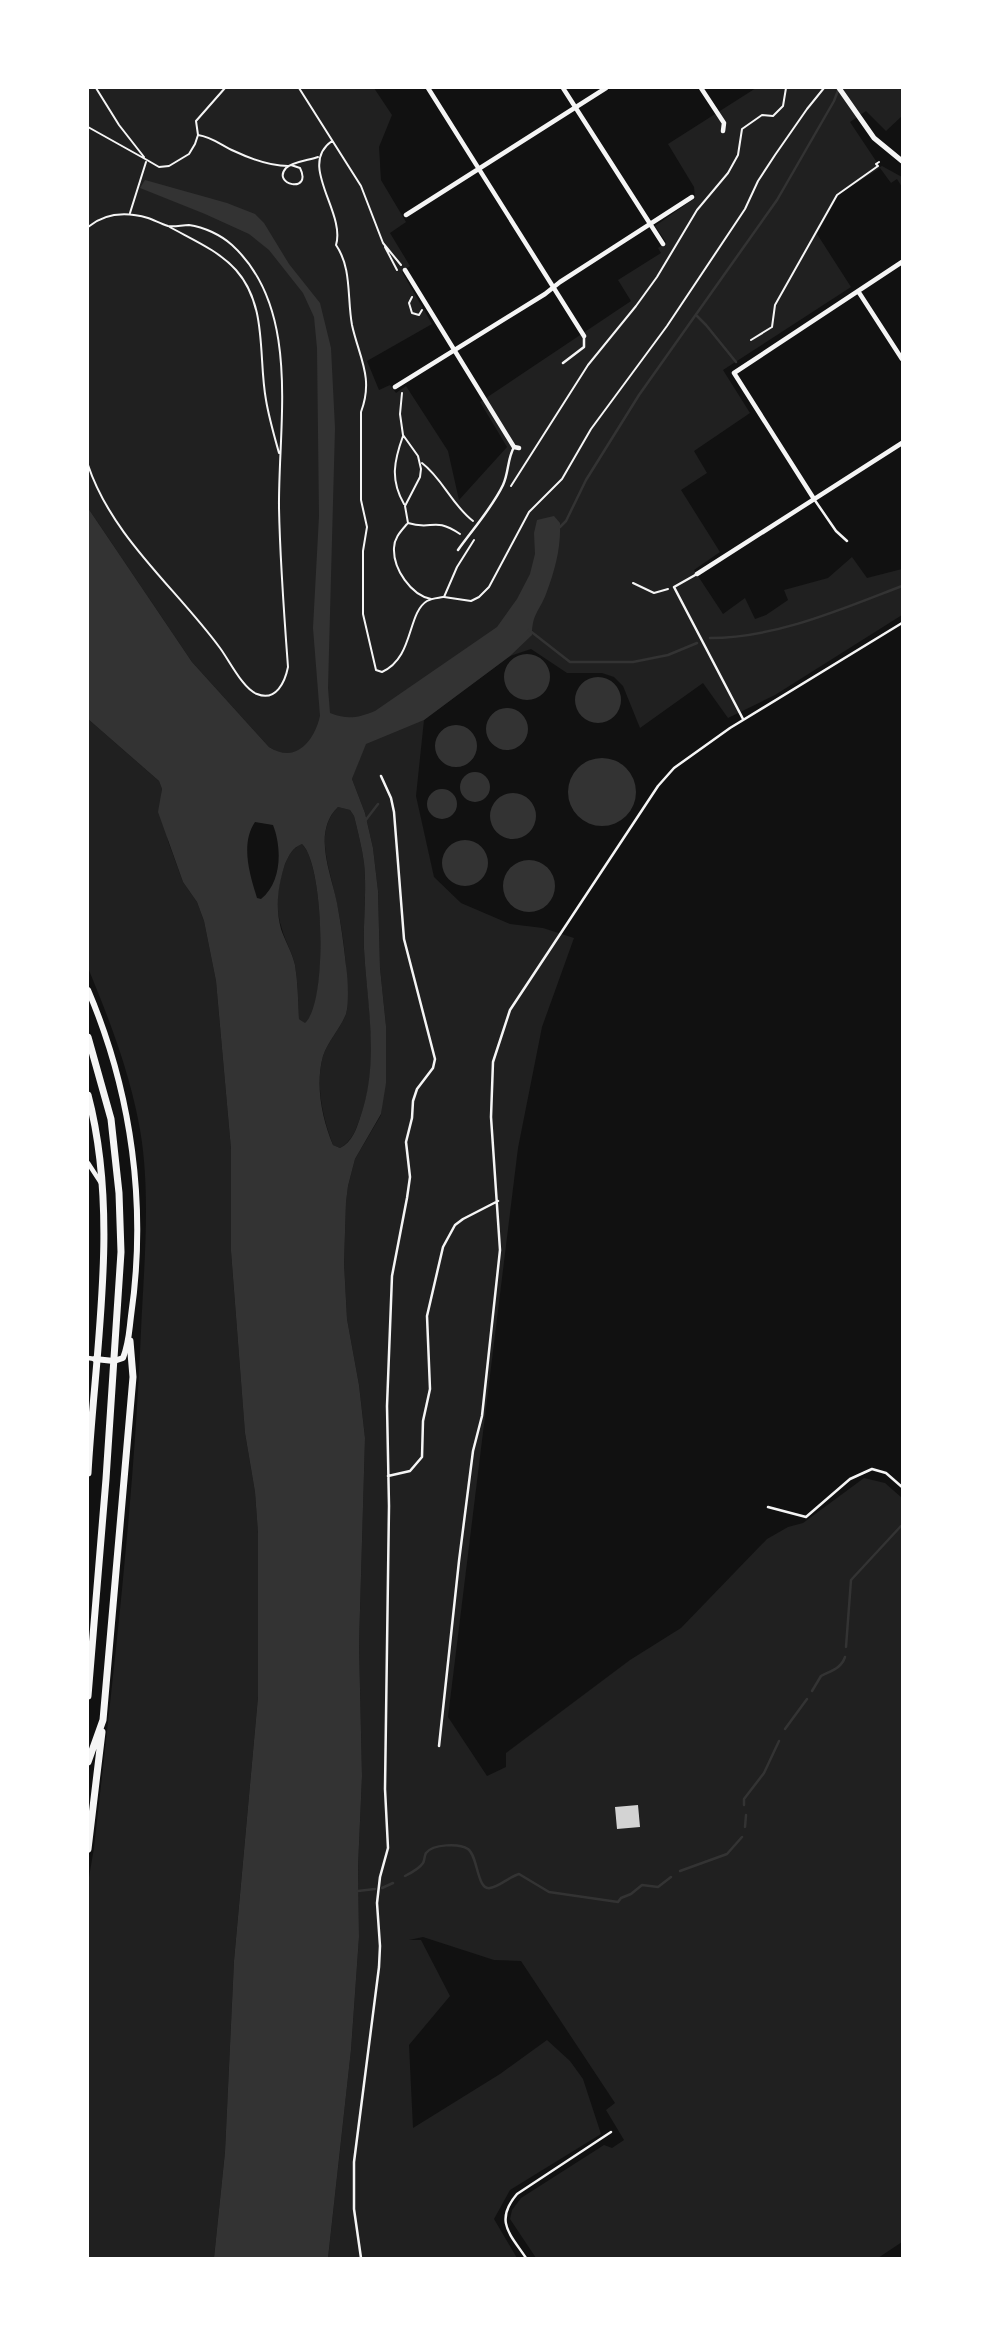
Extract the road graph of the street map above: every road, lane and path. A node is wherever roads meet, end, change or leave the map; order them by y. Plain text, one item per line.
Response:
1 (96, 88) edge
2 (225, 88) edge
3 (299, 88) edge
4 (428, 88) edge
5 (563, 88) edge
6 (606, 88) edge
7 (701, 88) edge
8 (786, 88) edge
9 (824, 88) edge
10 (839, 88) edge
11 (575, 107) junction
12 (88, 127) edge
13 (723, 131) dead end
14 (198, 135) junction
15 (332, 141) junction
16 (321, 156) junction
17 (147, 160) junction
18 (902, 161) edge
19 (879, 162) dead end
20 (290, 166) junction
21 (480, 169) junction
22 (692, 197) dead end
23 (130, 214) junction
24 (406, 215) dead end
25 (650, 224) junction
26 (168, 226) junction
27 (88, 227) edge
28 (383, 243) junction
29 (663, 244) dead end
30 (902, 262) edge
31 (405, 270) joint
32 (398, 271) dead end
33 (553, 287) junction
34 (858, 291) junction
35 (417, 301) dead end
36 (421, 307) dead end
37 (584, 336) joint
38 (751, 340) dead end
39 (455, 350) junction
40 (902, 359) edge
41 (563, 363) dead end
42 (401, 384) junction
43 (396, 387) dead end
44 (403, 435) junction
45 (902, 443) edge
46 (516, 447) joint
47 (280, 457) junction
48 (421, 462) junction
49 (88, 465) edge
50 (508, 490) dead end
51 (814, 499) junction
52 (405, 506) junction
53 (408, 523) junction
54 (476, 524) junction
55 (477, 536) dead end
56 (466, 538) junction
57 (847, 541) dead end
58 (472, 543) junction
59 (458, 550) dead end
60 (697, 574) joint
61 (634, 583) dead end
62 (674, 587) junction
63 (444, 597) junction
64 (432, 599) junction
65 (902, 624) edge
66 (743, 719) junction
67 (381, 776) dead end
68 (88, 990) edge
69 (88, 1037) edge
70 (88, 1095) edge
71 (88, 1163) edge
72 (102, 1184) junction
73 (498, 1201) junction
74 (130, 1341) junction
75 (91, 1359) edge
76 (114, 1361) junction
77 (88, 1473) edge
78 (388, 1476) junction
79 (902, 1487) edge
80 (768, 1507) dead end
81 (88, 1696) edge
82 (103, 1720) junction
83 (439, 1746) dead end
84 (88, 1762) edge
85 (88, 1849) edge
86 (611, 2132) dead end
87 (361, 2259) edge
88 (526, 2259) edge

1 - 17 path
2 - 14 path
3 - 15 path
4 - 21 street
5 - 11 street
6 - 11 street
7 - 13 street
8 - 50 path
9 - 63 path
10 - 18 street
11 - 21 street
11 - 25 street
12 - 17 path
14 - 17 path
14 - 20 path
15 - 16 path
15 - 28 path
16 - 20 path
16 - 64 path
17 - 23 path
19 - 38 path
20 - 20 path
21 - 24 street
21 - 33 street
22 - 25 street
23 - 26 path
23 - 27 path
25 - 29 street
25 - 33 street
26 - 47 path
26 - 47 path
28 - 31 path
28 - 32 path
30 - 34 street
31 - 39 street
33 - 37 street
33 - 39 street
34 - 40 street
34 - 51 street
35 - 36 path
37 - 41 lane
39 - 42 street
39 - 46 street
42 - 43 street
42 - 44 path
44 - 48 path
44 - 52 path
45 - 51 street
46 - 54 lane
47 - 49 path
48 - 52 path
48 - 54 path
51 - 57 lane
51 - 60 street
52 - 53 path
53 - 56 path
53 - 64 path
54 - 56 lane
55 - 58 path
56 - 58 path
56 - 59 lane
58 - 63 path
60 - 62 lane
61 - 62 path
62 - 66 lane
63 - 64 path
65 - 66 lane
66 - 73 lane
67 - 78 lane
68 - 74 main road
69 - 76 highway
70 - 72 highway
71 - 72 street
72 - 75 highway
73 - 78 lane
73 - 83 lane
74 - 76 main road
74 - 82 highway
75 - 76 main road
75 - 77 highway
76 - 81 highway
78 - 87 lane
79 - 80 lane
82 - 84 highway
82 - 85 highway
86 - 88 lane

